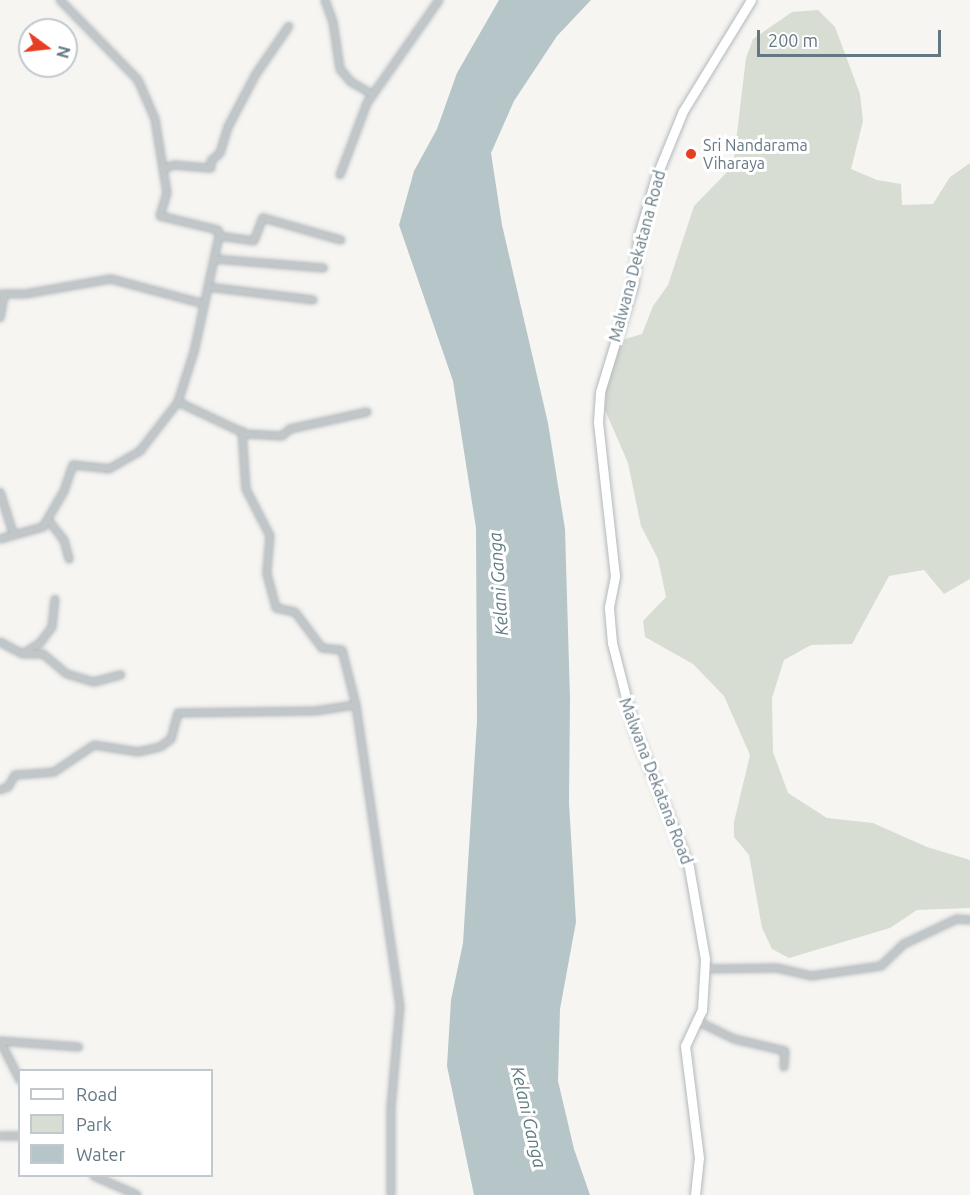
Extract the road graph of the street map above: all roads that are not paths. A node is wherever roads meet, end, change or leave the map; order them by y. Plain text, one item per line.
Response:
1 (60, 0) edge
2 (325, 0) edge
3 (439, 0) edge
4 (751, 0) edge
5 (289, 26) dead end
6 (372, 94) junction
7 (163, 169) junction
8 (340, 175) dead end
9 (219, 236) junction
10 (340, 240) dead end
11 (214, 259) junction
12 (324, 268) dead end
13 (208, 287) junction
14 (2, 295) edge
15 (313, 300) dead end
16 (204, 304) junction
17 (0, 318) edge
18 (178, 402) junction
19 (367, 412) dead end
20 (242, 431) junction
21 (0, 492) edge
22 (49, 520) junction
23 (13, 533) junction
24 (0, 539) edge
25 (69, 559) dead end
26 (55, 599) dead end
27 (0, 642) edge
28 (23, 654) junction
29 (121, 675) dead end
30 (356, 705) junction
31 (0, 790) edge
32 (970, 920) edge
33 (706, 969) junction
34 (697, 1021) junction
35 (80, 1047) dead end
36 (784, 1067) dead end
37 (18, 1076) edge
38 (0, 1136) edge
39 (18, 1136) edge
40 (96, 1177) edge
41 (137, 1195) edge
42 (391, 1195) edge
43 (695, 1195) edge

1 - 7 street
2 - 6 street
3 - 6 street
4 - 33 main road, Malwana Dekatana Road
5 - 7 street
6 - 8 street
7 - 9 street
9 - 10 street
9 - 11 street
11 - 12 street
11 - 13 street
13 - 15 street
13 - 16 street
14 - 16 street
14 - 17 street
16 - 18 street
18 - 20 street
18 - 22 street
19 - 20 street
20 - 30 street
21 - 23 street
22 - 23 street
22 - 25 street
23 - 24 street
26 - 28 street
27 - 28 street
28 - 29 street
30 - 31 street
30 - 42 street
32 - 33 street
33 - 34 main road, Malwana Dekatana Road
34 - 36 street
34 - 43 main road, Malwana Dekatana Road
35 - 37 street
38 - 39 street
40 - 41 street

